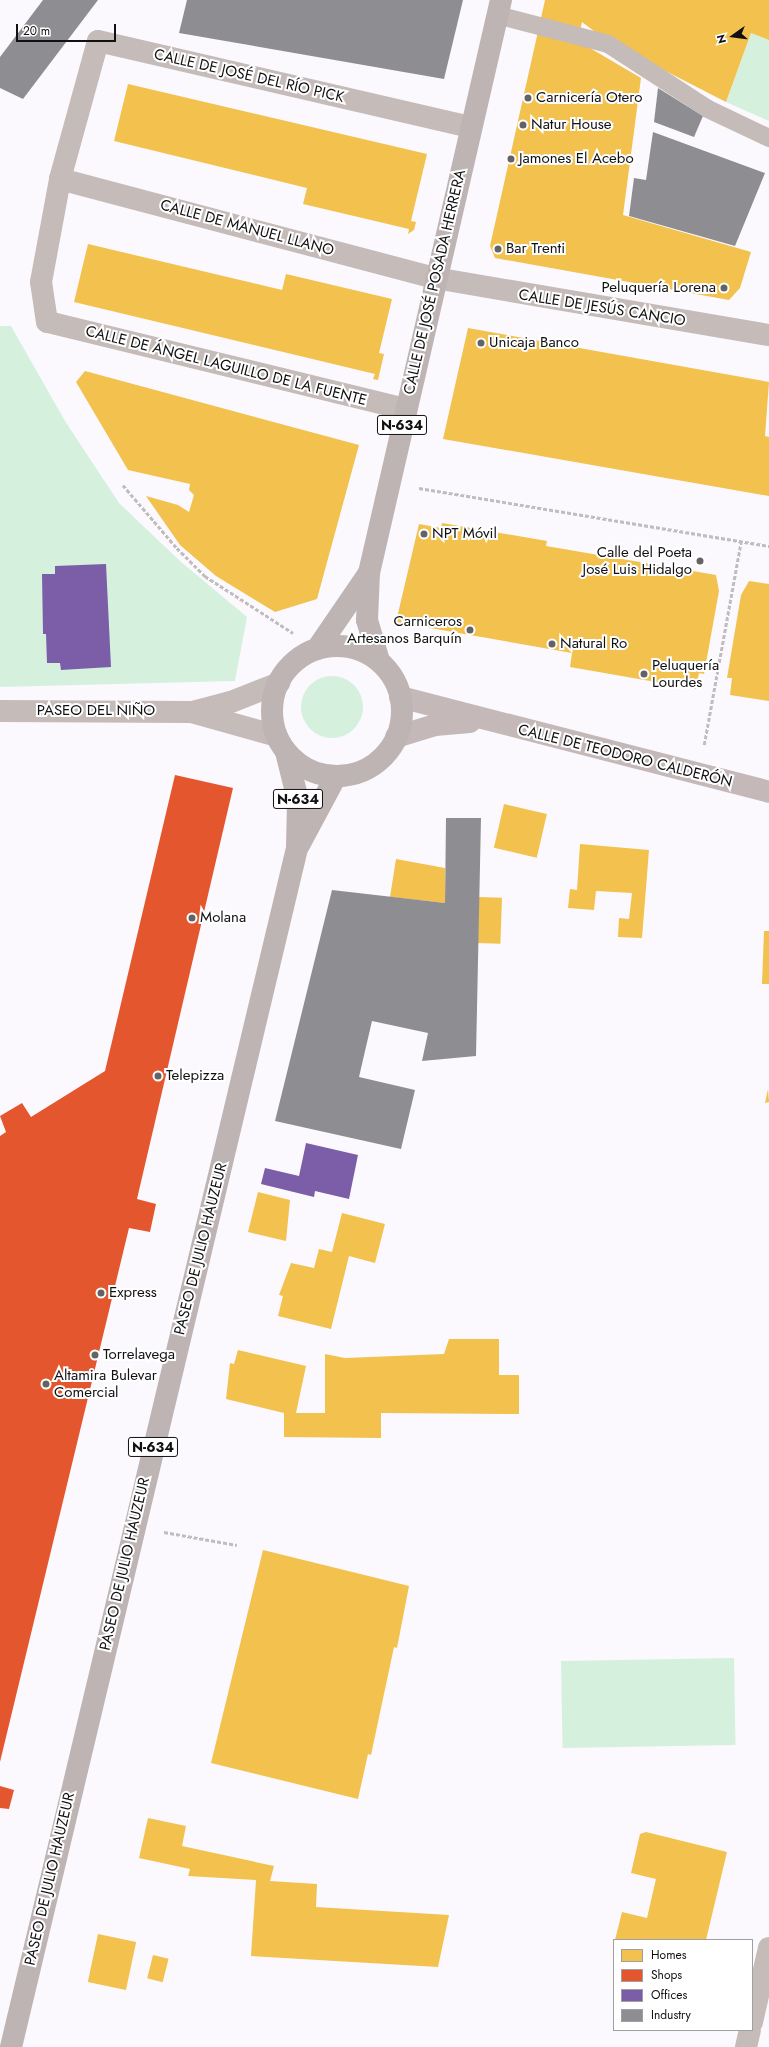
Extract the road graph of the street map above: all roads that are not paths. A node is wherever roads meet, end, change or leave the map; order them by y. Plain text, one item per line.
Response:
1 (499, 7) edge
2 (470, 127) junction
3 (769, 138) edge
4 (60, 179) junction
5 (435, 278) junction
6 (47, 322) joint
7 (769, 336) edge
8 (406, 409) junction
9 (369, 573) junction
10 (317, 649) junction
11 (379, 661) junction
12 (279, 683) junction
13 (400, 697) junction
14 (0, 711) edge
15 (192, 712) junction
16 (481, 721) junction
17 (396, 737) junction
18 (282, 744) junction
19 (336, 776) junction
20 (769, 792) edge
21 (297, 848) junction
22 (769, 1948) edge
23 (753, 2018) edge
24 (750, 2031) edge
25 (11, 2047) edge
26 (746, 2047) edge

1 - 2 highway, CALLE DE JOSÉ POSADA HERRERA / N-634
1 - 3 lane, CALLE DE JOSÉ POSADA HERRERA
2 - 4 street, CALLE DE JOSÉ DEL RÍO PICK
2 - 5 highway, CALLE DE JOSÉ POSADA HERRERA / N-634
4 - 5 street, CALLE DE MANUEL LLANO
4 - 6 street, CALLE DE JOSÉ DEL RÍO PICK
5 - 7 street, CALLE DE JESÚS CANCIO
5 - 8 highway, CALLE DE JOSÉ POSADA HERRERA / N-634
6 - 8 street, CALLE DE ÁNGEL LAGUILLO DE LA FUENTE
8 - 9 highway, CALLE DE JOSÉ POSADA HERRERA / N-634
9 - 10 highway, CALLE DE JOSÉ POSADA HERRERA / N-634
9 - 11 highway, CALLE DE JOSÉ POSADA HERRERA / N-634
10 - 11 highway, N-634
10 - 12 highway, N-634
11 - 13 highway, N-634
12 - 15 street, PASEO DEL NIÑO
12 - 18 highway, N-634
13 - 16 main road, CALLE DE TEODORO CALDERÓN
13 - 17 highway, N-634
14 - 15 street, PASEO DEL NIÑO
15 - 18 street, PASEO DEL NIÑO
16 - 17 main road, CALLE DE TEODORO CALDERÓN
16 - 20 main road, CALLE DE TEODORO CALDERÓN
17 - 19 highway, N-634
18 - 19 highway, N-634
18 - 21 highway, PASEO DE JULIO HAUZEUR / N-634
19 - 21 highway, PASEO DE JULIO HAUZEUR / N-634
21 - 25 highway, PASEO DE JULIO HAUZEUR / N-634
22 - 23 street
24 - 26 street

